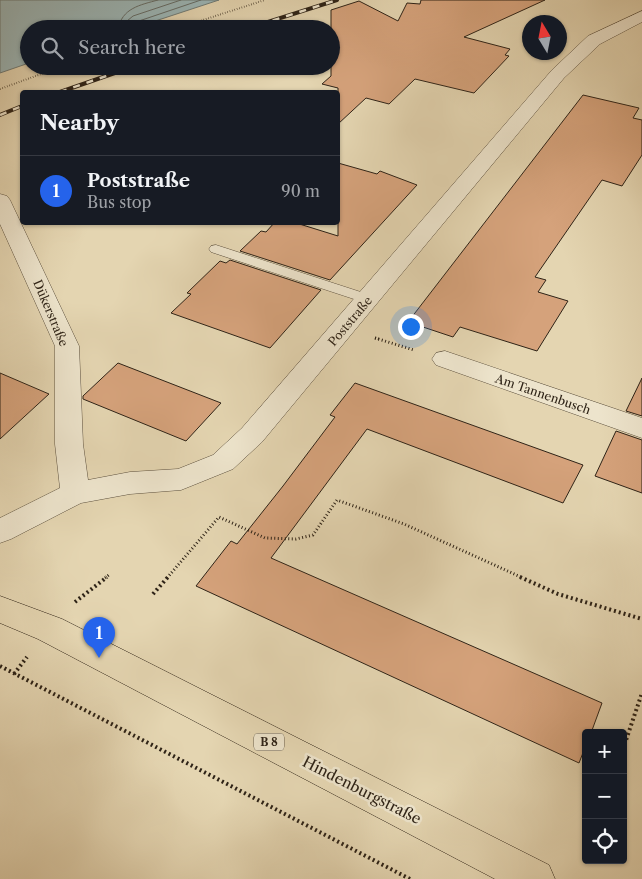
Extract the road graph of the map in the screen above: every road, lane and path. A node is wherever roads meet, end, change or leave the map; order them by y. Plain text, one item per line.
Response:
1 (265, 0) edge
2 (642, 16) edge
3 (203, 20) edge
4 (39, 75) edge
5 (0, 90) edge
6 (0, 200) edge
7 (216, 249) dead end
8 (368, 299) junction
9 (343, 329) junction
10 (445, 359) joint
11 (642, 428) edge
12 (75, 493) junction
13 (0, 531) edge
14 (153, 594) dead end
15 (0, 609) edge
16 (642, 618) edge
17 (0, 666) edge
18 (642, 694) edge
19 (627, 737) edge
20 (410, 879) edge
21 (535, 879) edge

1 - 3 path
2 - 8 street, Poststraße
4 - 5 path
6 - 12 street, Dükerstraße
7 - 8 lane
8 - 9 street, Poststraße
9 - 10 path
9 - 12 street, Poststraße
10 - 11 street, Am Tannenbusch
12 - 13 street, Poststraße
14 - 16 path
15 - 21 main road, Hindenburgstraße / B 8
17 - 20 path
18 - 19 path

